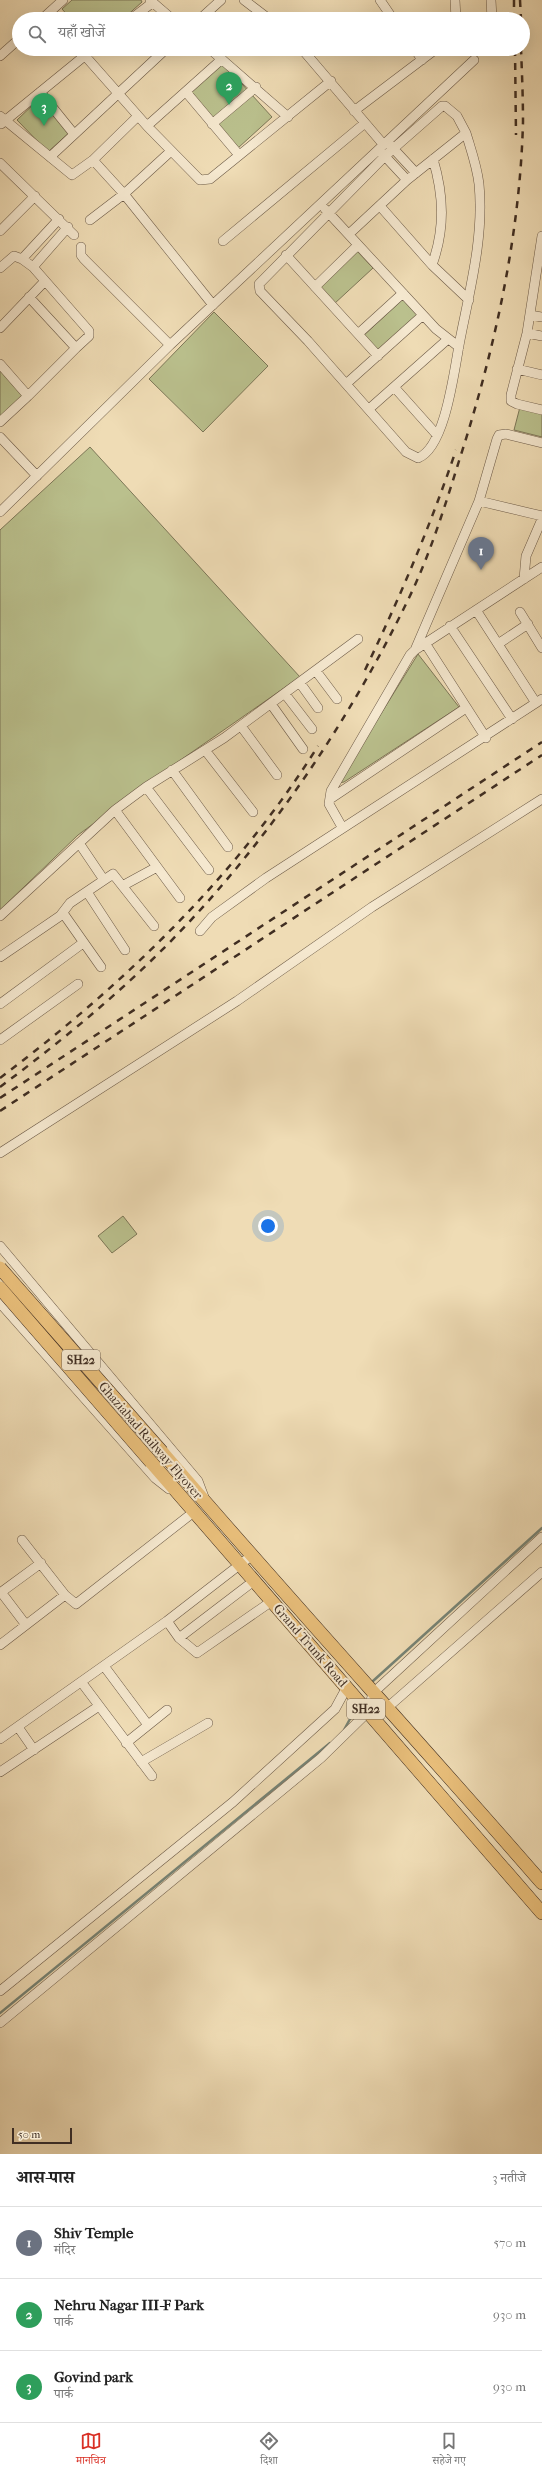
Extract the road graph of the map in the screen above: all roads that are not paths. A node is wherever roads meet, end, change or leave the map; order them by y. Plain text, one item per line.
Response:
1 (63, 0) edge
2 (221, 0) edge
3 (244, 0) edge
4 (380, 0) edge
5 (455, 0) edge
6 (491, 0) edge
7 (151, 1) edge
8 (52, 12) edge
9 (139, 12) edge
10 (164, 12) edge
11 (208, 12) edge
12 (260, 12) edge
13 (389, 12) edge
14 (456, 12) edge
15 (492, 12) edge
16 (12, 45) edge
17 (0, 56) edge
18 (78, 56) edge
19 (86, 56) edge
20 (158, 56) edge
21 (218, 56) edge
22 (308, 56) edge
23 (419, 56) edge
24 (427, 56) edge
25 (222, 59) junction
26 (422, 60) junction
27 (474, 60) dead end
28 (331, 81) junction
29 (256, 87) junction
30 (40, 92) junction
31 (118, 92) junction
32 (186, 92) junction
33 (354, 111) junction
34 (138, 116) junction
35 (288, 117) junction
36 (2, 120) edge
37 (364, 123) junction
38 (212, 124) junction
39 (147, 126) junction
40 (466, 133) junction
41 (74, 134) junction
42 (382, 145) junction
43 (393, 149) junction
44 (171, 151) junction
45 (239, 155) junction
46 (385, 156) junction
47 (50, 157) junction
48 (433, 159) junction
49 (94, 160) junction
50 (1, 166) edge
51 (416, 173) junction
52 (408, 180) junction
53 (124, 194) junction
54 (35, 196) junction
55 (320, 204) junction
56 (380, 206) junction
57 (328, 212) junction
58 (60, 219) junction
59 (90, 220) dead end
60 (0, 231) edge
61 (349, 234) junction
62 (542, 236) edge
63 (223, 241) dead end
64 (358, 245) junction
65 (81, 247) dead end
66 (541, 248) edge
67 (286, 256) junction
68 (22, 259) junction
69 (432, 265) junction
70 (33, 267) junction
71 (0, 268) edge
72 (539, 280) edge
73 (45, 281) junction
74 (315, 287) junction
75 (403, 293) junction
76 (29, 297) junction
77 (469, 300) junction
78 (213, 305) junction
79 (423, 314) junction
80 (530, 315) junction
81 (542, 317) edge
82 (0, 328) edge
83 (527, 333) junction
84 (358, 334) junction
85 (542, 336) edge
86 (448, 339) junction
87 (170, 345) junction
88 (458, 347) junction
89 (76, 348) junction
90 (378, 356) junction
91 (0, 364) edge
92 (517, 370) junction
93 (542, 375) edge
94 (346, 384) junction
95 (395, 388) junction
96 (28, 396) junction
97 (369, 409) junction
98 (542, 410) edge
99 (0, 422) edge
100 (437, 435) junction
101 (2, 442) edge
102 (542, 443) edge
103 (37, 476) junction
104 (479, 502) junction
105 (0, 512) edge
106 (542, 516) edge
107 (542, 519) edge
108 (542, 567) edge
109 (524, 579) junction
110 (476, 610) junction
111 (520, 612) dead end
112 (528, 624) junction
113 (450, 626) junction
114 (358, 639) dead end
115 (425, 643) junction
116 (498, 644) junction
117 (542, 648) edge
118 (415, 650) junction
119 (316, 670) junction
120 (300, 683) junction
121 (285, 694) junction
122 (337, 698) dead end
123 (539, 701) edge
124 (271, 704) junction
125 (318, 708) dead end
126 (466, 708) junction
127 (512, 719) junction
128 (241, 726) junction
129 (312, 728) dead end
130 (486, 738) junction
131 (303, 749) dead end
132 (205, 750) junction
133 (172, 770) junction
134 (277, 775) dead end
135 (146, 787) junction
136 (330, 798) junction
137 (542, 799) edge
138 (115, 810) junction
139 (254, 812) dead end
140 (342, 827) junction
141 (79, 843) junction
142 (228, 847) dead end
143 (157, 866) junction
144 (209, 870) dead end
145 (104, 880) junction
146 (124, 885) junction
147 (87, 892) junction
148 (180, 898) dead end
149 (62, 914) junction
150 (0, 916) edge
151 (154, 926) dead end
152 (200, 931) dead end
153 (83, 943) junction
154 (125, 950) dead end
155 (0, 957) edge
156 (101, 968) dead end
157 (78, 984) dead end
158 (0, 1004) edge
159 (0, 1040) edge
160 (0, 1153) edge
161 (0, 1246) edge
162 (0, 1268) edge
163 (22, 1273) junction
164 (0, 1288) edge
165 (0, 1292) edge
166 (0, 1303) edge
167 (206, 1504) junction
168 (192, 1508) junction
169 (542, 1537) edge
170 (22, 1540) dead end
171 (246, 1560) junction
172 (41, 1563) junction
173 (542, 1572) edge
174 (255, 1580) junction
175 (1, 1592) edge
176 (65, 1595) junction
177 (272, 1601) junction
178 (167, 1621) junction
179 (26, 1625) junction
180 (179, 1638) junction
181 (0, 1644) edge
182 (104, 1666) junction
183 (82, 1683) junction
184 (347, 1687) junction
185 (373, 1693) junction
186 (98, 1706) junction
187 (387, 1708) junction
188 (167, 1710) dead end
189 (368, 1712) junction
190 (208, 1723) dead end
191 (148, 1725) junction
192 (18, 1727) junction
193 (0, 1739) edge
194 (126, 1743) junction
195 (34, 1750) junction
196 (141, 1762) junction
197 (0, 1772) edge
198 (152, 1776) dead end
199 (504, 1839) junction
200 (489, 1852) junction
201 (542, 1883) edge
202 (542, 1913) edge
203 (0, 1991) edge
204 (0, 2022) edge

1 - 8 street
2 - 11 street
3 - 12 street
4 - 13 street
5 - 14 street
6 - 15 street
7 - 9 street
7 - 10 street
16 - 17 street
18 - 30 street
19 - 31 street
20 - 31 street
21 - 25 street
22 - 28 street
23 - 26 street
24 - 26 street
25 - 29 street
25 - 32 street
26 - 33 street
27 - 42 street
28 - 33 street
28 - 35 street
29 - 35 street
29 - 38 street
30 - 36 street
30 - 41 street
31 - 34 street
31 - 41 street
32 - 38 street
32 - 39 street
33 - 37 street
34 - 39 street
34 - 49 street
35 - 45 street
36 - 47 street
37 - 42 street
37 - 63 street
38 - 45 street
39 - 44 street
40 - 43 street
40 - 48 street
40 - 77 street
41 - 47 street
42 - 43 street
42 - 46 street
42 - 55 street
43 - 46 street
43 - 51 street
44 - 45 street
44 - 53 street
46 - 52 street
46 - 57 street
47 - 49 street
48 - 51 street
48 - 69 street
49 - 53 street
50 - 54 street
51 - 52 street
52 - 56 street
53 - 59 street
53 - 78 street
54 - 58 street
54 - 60 street
55 - 57 street
55 - 78 street
56 - 61 street
56 - 69 street
57 - 61 street
57 - 67 street
58 - 68 street
58 - 70 street
61 - 64 street
62 - 66 street
64 - 74 street
64 - 75 street
65 - 87 street
66 - 72 street
67 - 74 street
67 - 94 street
68 - 70 street
68 - 71 street
69 - 77 street
70 - 73 street
72 - 80 street
73 - 76 street
73 - 89 street
74 - 84 street
75 - 79 street
75 - 84 street
76 - 82 street
76 - 89 street
77 - 88 street
78 - 87 street
79 - 86 street
79 - 90 street
80 - 81 street
80 - 83 street
83 - 85 street
83 - 92 street
84 - 90 street
86 - 88 street
86 - 95 street
87 - 103 street
88 - 100 street
89 - 96 street
90 - 94 street
91 - 96 street
92 - 93 street
92 - 98 street
94 - 97 street
95 - 97 street
95 - 100 street
96 - 99 street
97 - 100 street
101 - 103 street
102 - 104 street
103 - 105 street
104 - 106 street
104 - 118 street
107 - 109 street
108 - 109 street
109 - 110 street
110 - 113 street
110 - 116 street
111 - 112 street
112 - 116 street
112 - 117 street
113 - 115 street
113 - 127 street
114 - 119 street
115 - 118 street
115 - 126 street
116 - 123 street
118 - 136 street
119 - 120 street
119 - 122 street
120 - 121 street
120 - 125 street
121 - 124 street
121 - 129 street
123 - 127 street
124 - 128 street
124 - 131 street
126 - 130 street
126 - 136 street
127 - 130 street
128 - 132 street
128 - 134 street
130 - 140 street
132 - 133 street
132 - 139 street
133 - 135 street
133 - 142 street
135 - 138 street
135 - 144 street
136 - 140 street
137 - 160 street
138 - 141 street
138 - 143 street
140 - 152 street
141 - 145 street
141 - 150 street
143 - 146 street
143 - 148 street
145 - 146 street
145 - 147 street
146 - 151 street
147 - 149 street
147 - 154 street
149 - 153 street
149 - 155 street
153 - 156 street
153 - 158 street
157 - 159 street
161 - 163 street
162 - 167 highway, Ghaziabad Railway Flyover / SH22, bridge
163 - 165 street
163 - 167 street
164 - 168 highway, Ghaziabad Railway Flyover / SH22, bridge
166 - 168 street
167 - 171 highway, Grand Trunk Road / SH22
168 - 171 highway, Grand Trunk Road / SH22
168 - 176 street
169 - 185 street
170 - 172 street
171 - 174 highway, Grand Trunk Road / SH22
171 - 178 street
171 - 185 highway, Grand Trunk Road / SH22
172 - 175 street
172 - 176 street
173 - 187 street
174 - 177 highway, Grand Trunk Road / SH22
174 - 180 street
175 - 179 street
176 - 179 street
177 - 180 street
177 - 184 highway, Grand Trunk Road / SH22
178 - 180 street
178 - 182 street
179 - 181 street
182 - 183 street
182 - 191 street
183 - 186 street
183 - 192 street
184 - 189 highway, Grand Trunk Road / SH22
184 - 203 street
185 - 187 highway, Grand Trunk Road / SH22
185 - 189 street
186 - 194 street
186 - 195 street
187 - 189 street
187 - 199 highway, Grand Trunk Road / SH22
188 - 191 street
189 - 200 highway, Grand Trunk Road / SH22
189 - 204 street
190 - 196 street
191 - 194 street
192 - 193 street
192 - 195 street
194 - 196 street
195 - 197 street
196 - 198 street
199 - 200 highway
199 - 201 highway, Grand Trunk Road / SH22
200 - 202 highway, Grand Trunk Road / SH22

